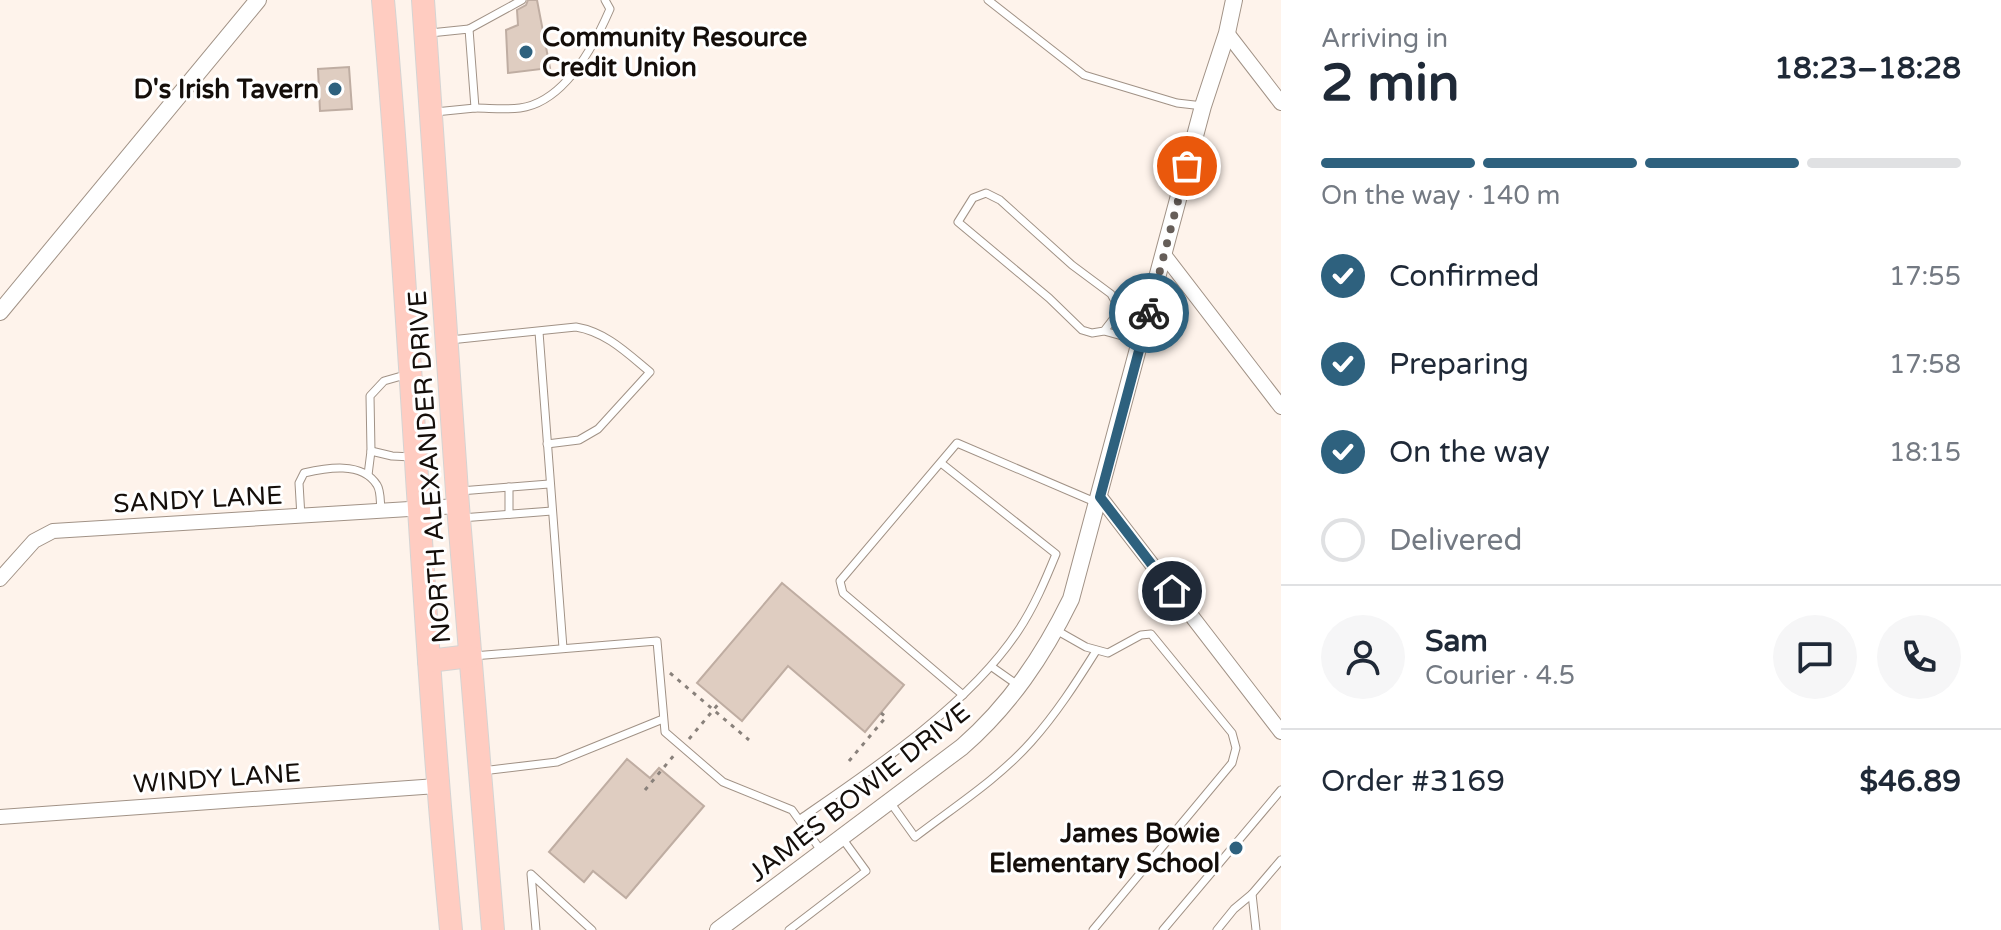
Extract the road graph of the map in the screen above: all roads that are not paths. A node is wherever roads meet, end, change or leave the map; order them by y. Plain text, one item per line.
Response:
1 (258, 0) edge
2 (383, 0) edge
3 (423, 0) edge
4 (522, 0) edge
5 (605, 0) edge
6 (988, 0) edge
7 (1234, 0) edge
8 (469, 29) junction
9 (1227, 33) junction
10 (426, 34) junction
11 (1281, 103) edge
12 (1203, 106) junction
13 (475, 108) junction
14 (432, 113) junction
15 (393, 115) junction
16 (1165, 256) junction
17 (0, 312) edge
18 (1104, 331) junction
19 (539, 332) junction
20 (448, 340) junction
21 (1142, 342) junction
22 (410, 373) junction
23 (1281, 407) edge
24 (547, 444) junction
25 (371, 451) junction
26 (415, 457) junction
27 (941, 463) junction
28 (368, 475) junction
29 (549, 484) junction
30 (509, 487) junction
31 (1099, 500) junction
32 (458, 505) junction
33 (419, 510) junction
34 (552, 511) junction
35 (382, 512) junction
36 (509, 514) junction
37 (301, 517) junction
38 (0, 579) edge
39 (1056, 630) junction
40 (563, 648) junction
41 (1096, 651) junction
42 (470, 656) junction
43 (429, 661) junction
44 (992, 667) junction
45 (1020, 687) junction
46 (963, 695) junction
47 (663, 719) junction
48 (1281, 732) edge
49 (480, 771) junction
50 (437, 786) junction
51 (1281, 790) edge
52 (890, 802) junction
53 (0, 817) edge
54 (800, 819) junction
55 (842, 838) junction
56 (822, 853) junction
57 (1281, 860) edge
58 (1252, 894) junction
59 (451, 930) edge
60 (493, 930) edge
61 (536, 930) edge
62 (592, 930) edge
63 (718, 930) edge
64 (789, 930) edge
65 (1093, 930) edge
66 (1163, 930) edge
67 (1217, 930) edge
68 (1256, 930) edge

1 - 17 street
2 - 15 main road, NORTH ALEXANDER DRIVE
3 - 10 main road, NORTH ALEXANDER DRIVE
4 - 8 lane
5 - 13 lane
6 - 12 lane
7 - 9 street, JAMES BOWIE DRIVE
8 - 10 lane
8 - 13 lane
9 - 11 street
9 - 12 street, JAMES BOWIE DRIVE
10 - 14 main road, NORTH ALEXANDER DRIVE
12 - 16 street, JAMES BOWIE DRIVE
13 - 14 lane
14 - 15 main road
14 - 20 main road, NORTH ALEXANDER DRIVE
15 - 22 main road, NORTH ALEXANDER DRIVE
16 - 21 street, JAMES BOWIE DRIVE
16 - 23 street
18 - 18 lane
18 - 21 lane
19 - 20 lane
19 - 24 lane
19 - 24 lane
20 - 32 main road, NORTH ALEXANDER DRIVE
21 - 31 street, JAMES BOWIE DRIVE
22 - 25 lane
22 - 26 main road, NORTH ALEXANDER DRIVE
24 - 29 lane
25 - 26 lane
25 - 28 lane
26 - 33 main road, NORTH ALEXANDER DRIVE
27 - 31 lane
27 - 44 lane
27 - 46 lane
28 - 35 lane
28 - 37 lane
29 - 30 lane
29 - 34 lane
30 - 32 lane
30 - 36 lane
31 - 39 street, JAMES BOWIE DRIVE
31 - 48 street
32 - 33 street, SANDY LANE
32 - 36 lane
32 - 42 main road, NORTH ALEXANDER DRIVE
33 - 35 street, SANDY LANE
33 - 43 main road, NORTH ALEXANDER DRIVE
34 - 36 lane
34 - 40 lane
35 - 37 street, SANDY LANE
37 - 38 street, SANDY LANE
39 - 41 lane
39 - 45 street, JAMES BOWIE DRIVE
40 - 42 lane
40 - 47 lane
41 - 52 lane
41 - 65 lane
42 - 43 main road
42 - 49 main road, NORTH ALEXANDER DRIVE
43 - 50 main road, NORTH ALEXANDER DRIVE
44 - 45 lane
44 - 46 lane
45 - 52 street, JAMES BOWIE DRIVE
46 - 54 lane
47 - 49 lane
47 - 54 lane
49 - 60 main road, NORTH ALEXANDER DRIVE
50 - 53 street, WINDY LANE
50 - 59 main road, NORTH ALEXANDER DRIVE
51 - 66 lane
52 - 55 street, JAMES BOWIE DRIVE
54 - 56 lane
55 - 56 street, JAMES BOWIE DRIVE
55 - 64 lane
56 - 63 street, JAMES BOWIE DRIVE
57 - 58 lane
58 - 67 lane
58 - 68 lane
61 - 62 lane

